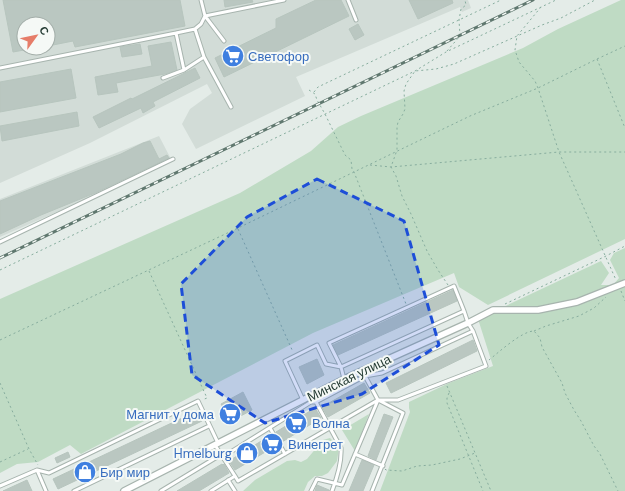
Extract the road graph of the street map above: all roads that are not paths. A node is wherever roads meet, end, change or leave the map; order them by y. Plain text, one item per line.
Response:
1 (201, 0) edge
2 (284, 0) edge
3 (348, 0) edge
4 (205, 16) junction
5 (356, 20) dead end
6 (195, 29) junction
7 (176, 33) junction
8 (224, 41) dead end
9 (204, 57) junction
10 (0, 68) edge
11 (184, 70) junction
12 (164, 78) dead end
13 (231, 107) dead end
14 (173, 159) dead end
15 (0, 242) edge
16 (625, 283) edge
17 (464, 311) junction
18 (468, 323) junction
19 (473, 331) junction
20 (341, 367) junction
21 (365, 376) junction
22 (344, 379) junction
23 (303, 400) junction
24 (378, 400) junction
25 (316, 402) junction
26 (209, 426) junction
27 (270, 428) junction
28 (330, 428) junction
29 (216, 444) junction
30 (222, 454) junction
31 (285, 454) junction
32 (355, 454) junction
33 (383, 466) junction
34 (37, 470) junction
35 (235, 476) junction
36 (228, 480) junction
37 (335, 483) junction
38 (0, 486) edge
39 (46, 491) edge
40 (74, 491) edge
41 (124, 491) edge
42 (161, 491) edge
43 (211, 491) edge
44 (235, 491) edge
45 (311, 491) edge
46 (332, 491) edge
47 (372, 491) edge

1 - 4 lane
2 - 4 lane
3 - 5 lane
4 - 6 lane
4 - 8 lane
6 - 7 lane
6 - 9 lane
7 - 10 lane
7 - 11 lane
9 - 11 lane
9 - 13 lane
11 - 12 lane
14 - 15 lane
16 - 18 street, Минская улица
17 - 18 lane
17 - 20 lane
17 - 20 lane
18 - 19 lane
18 - 22 street, Минская улица
19 - 21 lane
19 - 24 lane
20 - 22 lane
20 - 23 lane
21 - 24 lane
21 - 25 lane
22 - 23 street, Минская улица
23 - 29 street, Минская улица
24 - 28 lane
24 - 32 lane
24 - 33 lane
25 - 27 lane
25 - 28 lane
26 - 29 lane
26 - 34 lane
26 - 40 lane
27 - 30 lane
27 - 31 lane
28 - 31 lane
28 - 37 lane
29 - 30 lane
29 - 41 street, Минская улица
30 - 35 lane
30 - 42 lane
31 - 35 lane
32 - 33 lane
32 - 37 lane
33 - 47 lane
34 - 38 lane
34 - 39 lane
35 - 36 lane
36 - 43 lane
36 - 44 lane
37 - 45 lane
37 - 46 lane

